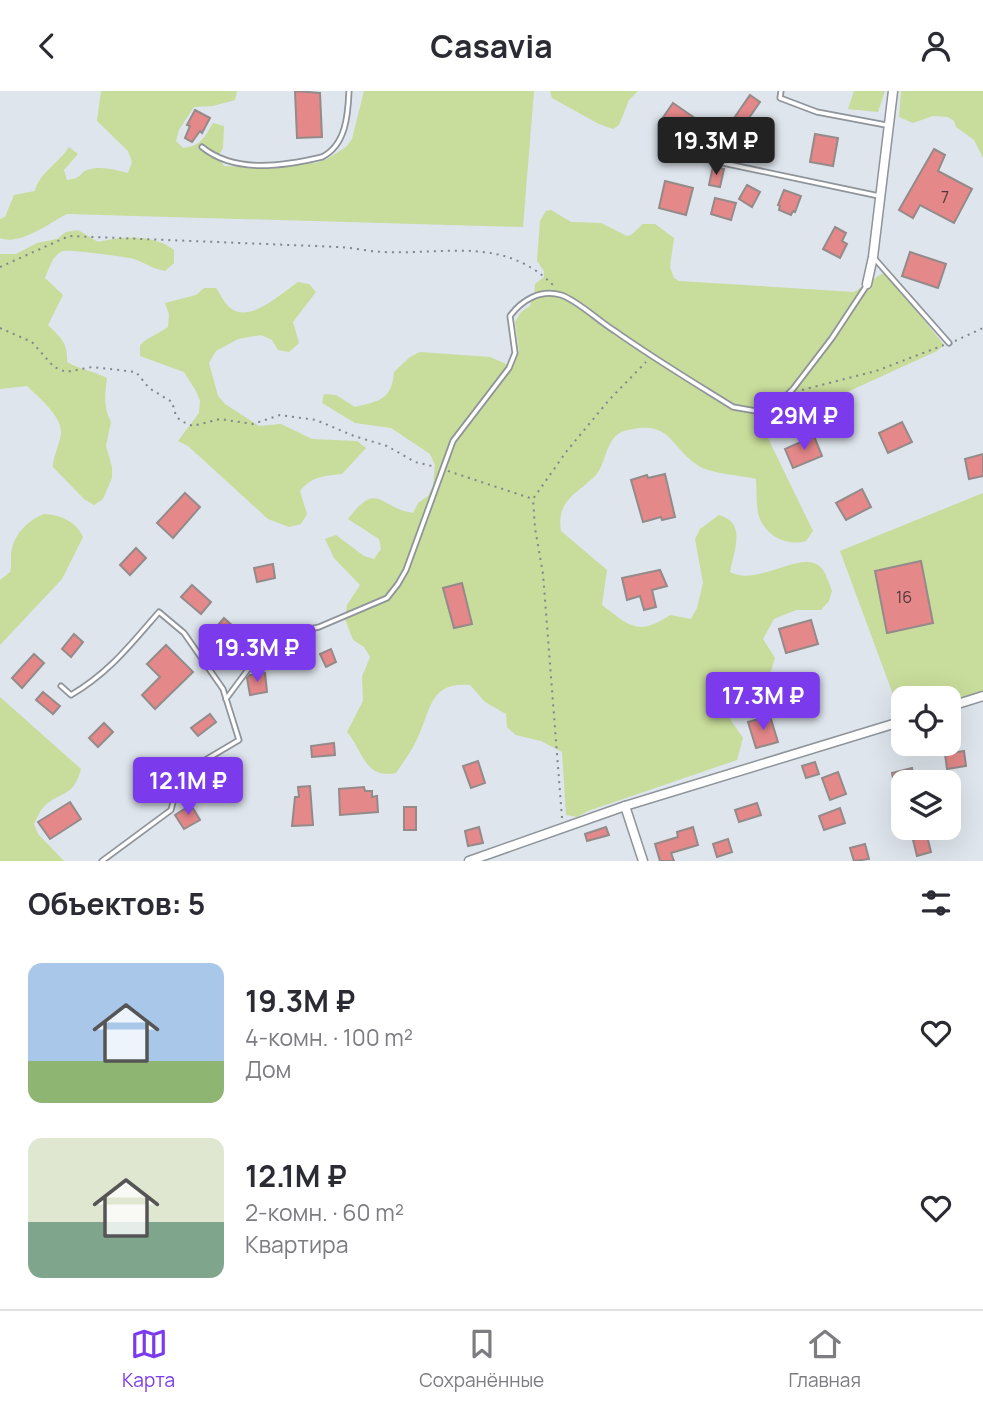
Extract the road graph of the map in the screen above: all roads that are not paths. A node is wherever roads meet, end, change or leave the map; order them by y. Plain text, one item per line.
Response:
1 (349, 91) edge
2 (781, 91) edge
3 (893, 91) edge
4 (888, 125) junction
5 (202, 147) dead end
6 (723, 163) dead end
7 (879, 196) junction
8 (873, 257) junction
9 (867, 284) joint
10 (949, 343) road end
11 (61, 686) dead end
12 (983, 696) edge
13 (226, 699) junction
14 (961, 703) edge
15 (891, 725) edge
16 (625, 806) junction
17 (102, 861) edge
18 (469, 861) edge
19 (643, 861) edge

1 - 5 lane
2 - 4 lane
3 - 4 street
4 - 7 street
6 - 7 lane
7 - 8 street
8 - 9 street
8 - 10 lane
9 - 13 lane
11 - 13 lane
12 - 14 street
13 - 17 lane
15 - 16 street
16 - 18 street
16 - 19 street

